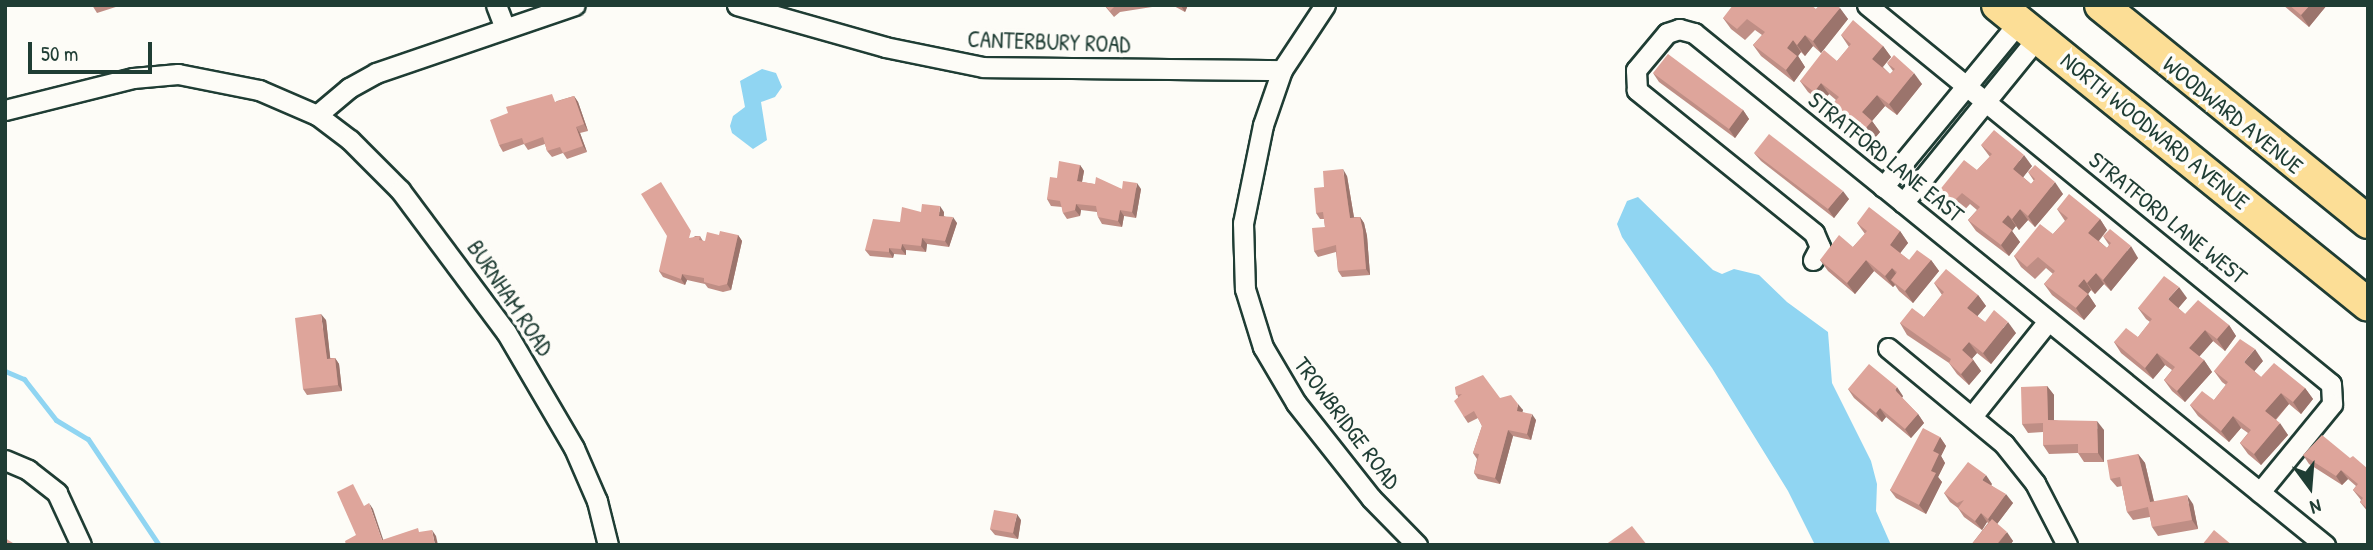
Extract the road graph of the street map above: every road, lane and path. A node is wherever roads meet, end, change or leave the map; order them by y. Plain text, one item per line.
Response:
1 (496, 5) edge
2 (575, 5) edge
3 (737, 5) edge
4 (1325, 5) edge
5 (1867, 5) edge
6 (2101, 5) edge
7 (2018, 22) edge
8 (505, 28) junction
9 (1282, 70) junction
10 (1966, 86) junction
11 (1986, 102) junction
12 (5, 110) edge
13 (317, 115) junction
14 (1884, 187) junction
15 (1903, 203) junction
16 (2368, 222) edge
17 (1813, 260) dead end
18 (2368, 305) edge
19 (2048, 320) junction
20 (1888, 348) dead end
21 (1973, 415) junction
22 (5, 460) edge
23 (2260, 492) junction
24 (81, 545) edge
25 (608, 545) edge
26 (1417, 545) edge
27 (2067, 545) edge
28 (2325, 545) edge

1 - 8 street
2 - 8 street
3 - 9 street, CANTERBURY ROAD
4 - 9 street, TROWBRIDGE ROAD
5 - 10 street, STRATFORD LANE WEST
6 - 16 main road, WOODWARD AVENUE
7 - 10 street
7 - 11 street
7 - 18 main road, NORTH WOODWARD AVENUE
8 - 13 street
9 - 26 street, TROWBRIDGE ROAD
10 - 11 street, STRATFORD LANE WEST
10 - 14 street
11 - 15 street
11 - 23 street, STRATFORD LANE WEST
12 - 13 street
13 - 25 street, BURNHAM ROAD
14 - 15 street, STRATFORD LANE EAST
14 - 17 street, STRATFORD LANE EAST
15 - 19 street, STRATFORD LANE EAST
19 - 21 street
19 - 23 street, STRATFORD LANE EAST
20 - 21 street
21 - 27 street
22 - 24 street
23 - 28 street, STRATFORD LANE EAST

